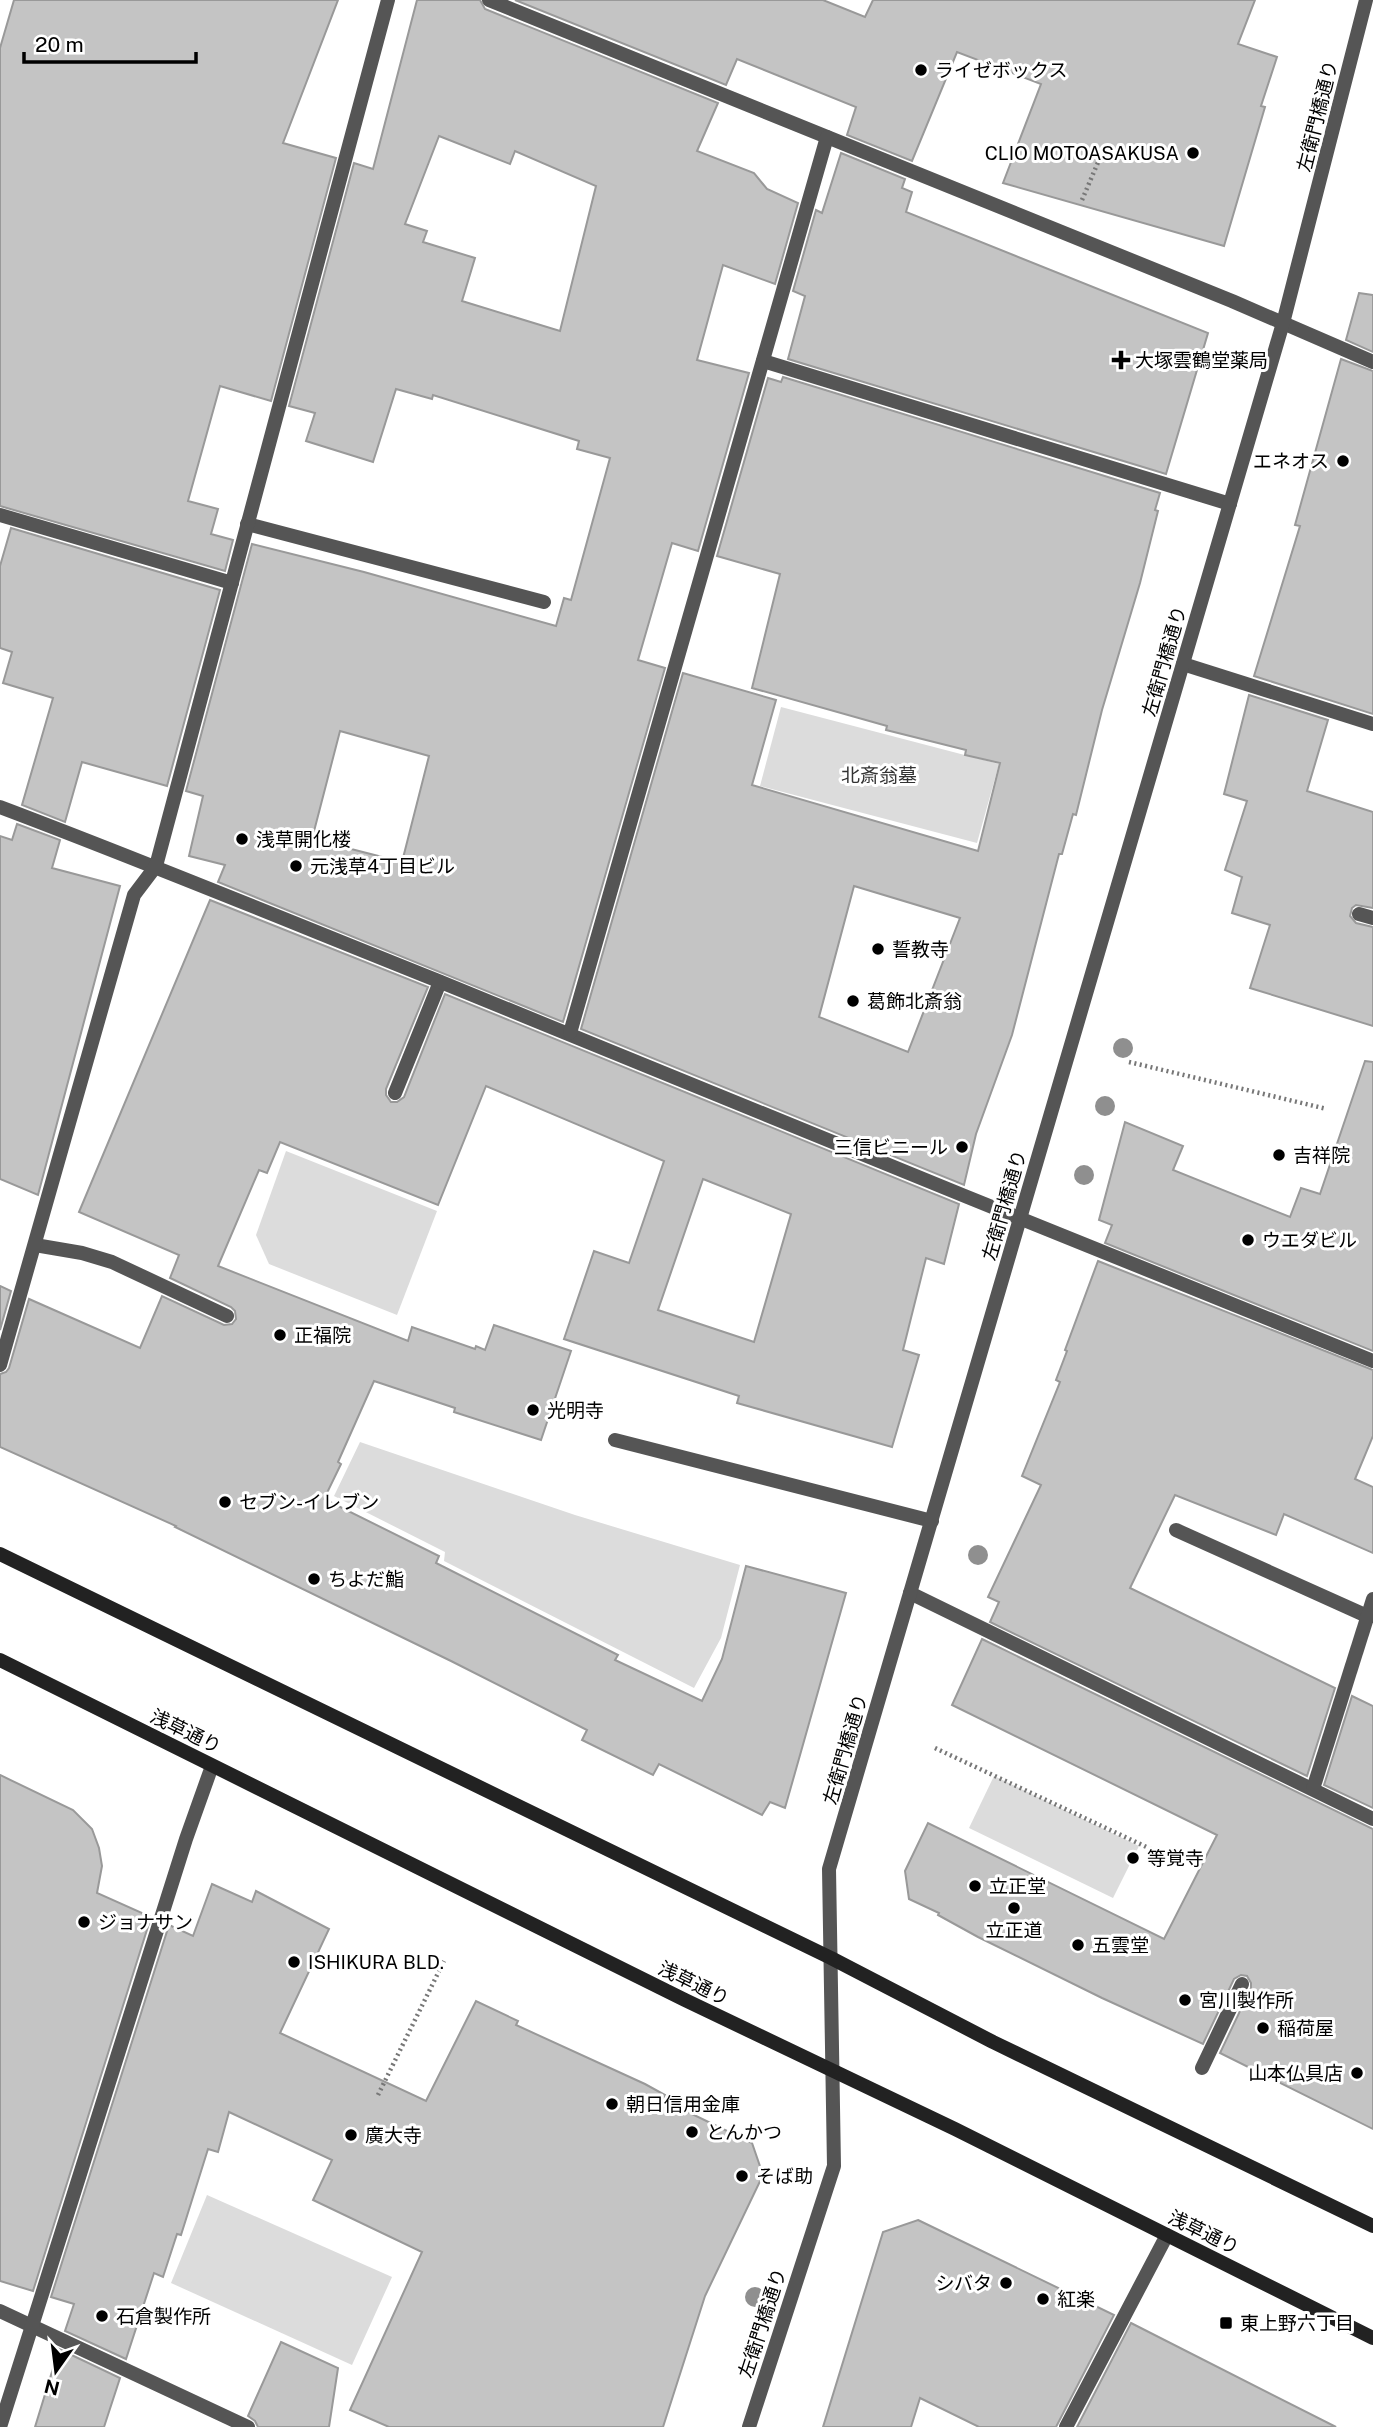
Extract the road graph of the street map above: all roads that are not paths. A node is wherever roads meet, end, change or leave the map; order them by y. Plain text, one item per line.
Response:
1 (388, 0) edge
2 (489, 0) edge
3 (1366, 0) edge
4 (827, 137) junction
5 (1283, 323) junction
6 (763, 360) junction
7 (1373, 362) edge
8 (1230, 505) junction
9 (0, 514) edge
10 (247, 524) junction
11 (232, 583) junction
12 (544, 603) dead end
13 (1183, 664) junction
14 (1373, 724) edge
15 (0, 807) edge
16 (156, 866) junction
17 (440, 982) junction
18 (570, 1033) junction
19 (395, 1093) dead end
20 (1020, 1220) junction
21 (35, 1245) junction
22 (227, 1316) dead end
23 (1373, 1361) edge
24 (0, 1365) edge
25 (615, 1440) dead end
26 (932, 1521) junction
27 (1176, 1530) dead end
28 (0, 1554) edge
29 (910, 1593) junction
30 (1373, 1599) edge
31 (1367, 1616) junction
32 (0, 1660) edge
33 (212, 1766) junction
34 (1313, 1789) junction
35 (1373, 1819) edge
36 (831, 1958) junction
37 (1242, 1984) dead end
38 (1202, 2068) dead end
39 (832, 2072) junction
40 (1373, 2226) edge
41 (1167, 2235) junction
42 (0, 2311) edge
43 (33, 2326) junction
44 (1373, 2338) edge
45 (0, 2427) edge
46 (248, 2427) edge
47 (748, 2427) edge
48 (1066, 2427) edge

1 - 10 street
2 - 4 street
3 - 5 street, 左衛門橋通り
4 - 5 street
4 - 6 street
5 - 7 street
5 - 8 street, 左衛門橋通り
6 - 8 street
6 - 18 street
8 - 13 street, 左衛門橋通り
9 - 11 street
10 - 11 street
10 - 12 street
11 - 16 street
13 - 14 street
13 - 20 street, 左衛門橋通り
15 - 16 street
16 - 17 street
16 - 21 street
17 - 18 street
17 - 19 street
18 - 20 street
20 - 23 street
20 - 26 street, 左衛門橋通り
21 - 22 street
21 - 24 street
25 - 26 street
26 - 29 street, 左衛門橋通り
27 - 31 street
28 - 36 main road
29 - 34 street
29 - 36 street, 左衛門橋通り
30 - 31 street
31 - 34 street
32 - 33 main road, 浅草通り
33 - 39 main road, 浅草通り
33 - 43 street
34 - 35 street
36 - 39 street, 左衛門橋通り
36 - 40 main road
37 - 38 street
39 - 41 main road, 浅草通り
39 - 47 street, 左衛門橋通り
41 - 44 main road, 浅草通り
41 - 48 street
42 - 43 street
43 - 45 street
43 - 46 street

